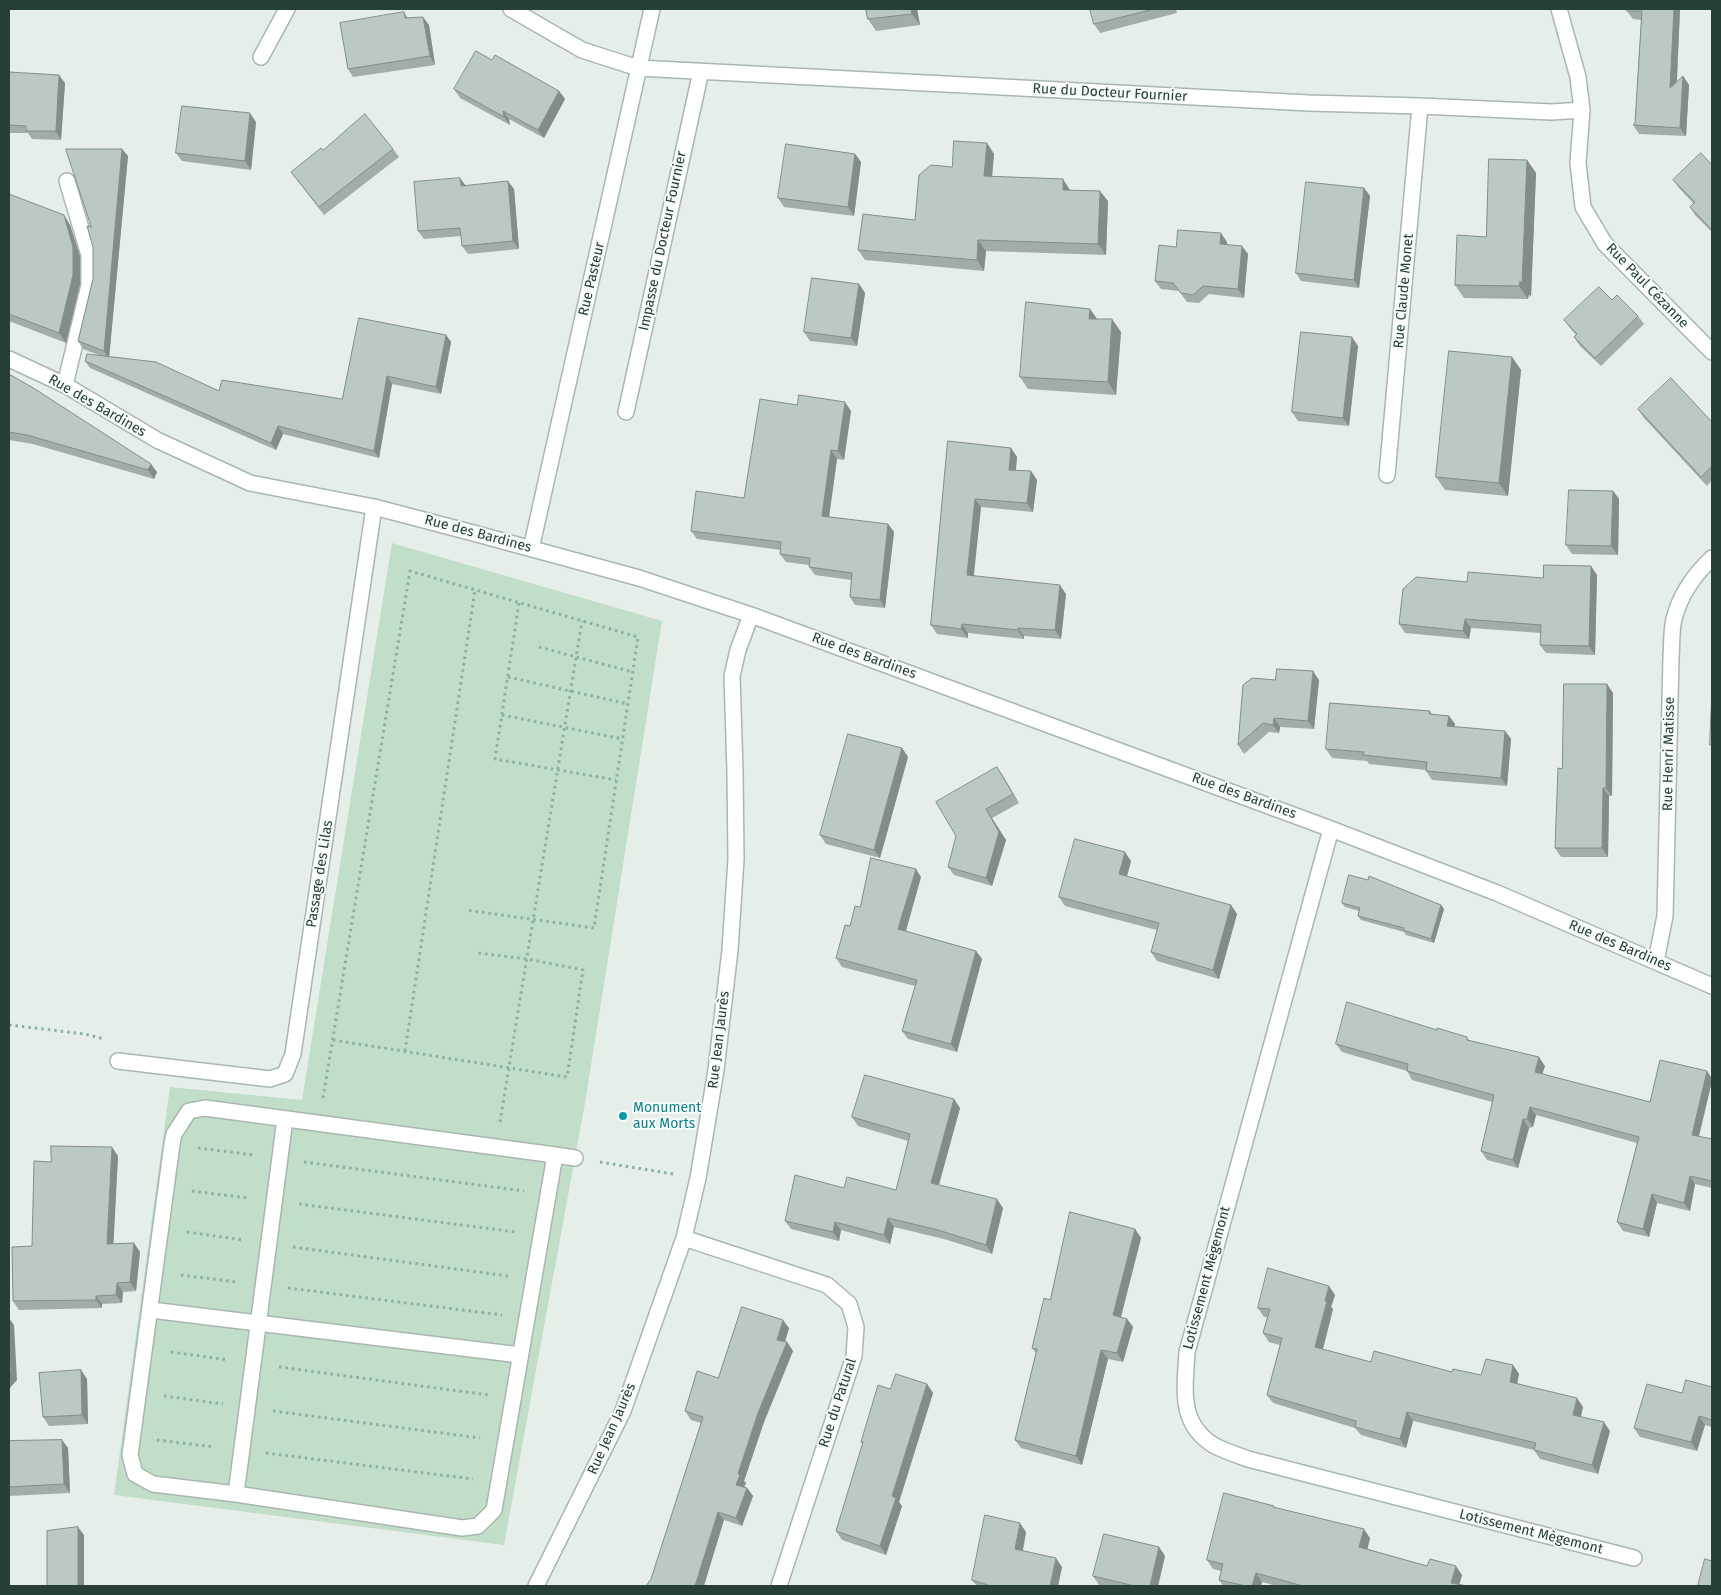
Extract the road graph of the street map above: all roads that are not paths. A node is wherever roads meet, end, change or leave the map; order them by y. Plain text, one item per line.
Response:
1 (287, 9) edge
2 (511, 9) edge
3 (652, 9) edge
4 (1559, 9) edge
5 (261, 57) dead end
6 (638, 68) junction
7 (700, 71) junction
8 (1420, 106) junction
9 (1582, 110) junction
10 (66, 181) dead end
11 (1712, 352) edge
12 (9, 359) edge
13 (65, 385) junction
14 (626, 412) dead end
15 (1388, 475) dead end
16 (374, 507) junction
17 (531, 549) junction
18 (1712, 558) edge
19 (751, 615) junction
20 (1331, 829) junction
21 (1656, 961) junction
22 (1712, 986) edge
23 (118, 1061) road end
24 (285, 1119) junction
25 (555, 1155) junction
26 (575, 1158) road end
27 (684, 1238) junction
28 (151, 1310) junction
29 (258, 1323) junction
30 (520, 1355) junction
31 (236, 1494) junction
32 (1634, 1558) dead end
33 (536, 1586) edge
34 (779, 1586) edge

1 - 5 street
2 - 6 street, Rue du Docteur Fournier
3 - 6 street, Rue Pasteur
4 - 9 street, Rue Paul Cézanne
6 - 7 street, Rue du Docteur Fournier
6 - 17 street, Rue Pasteur
7 - 8 street, Rue du Docteur Fournier
7 - 14 street, Impasse du Docteur Fournier
8 - 9 street, Rue du Docteur Fournier
8 - 15 street, Rue Claude Monet
9 - 11 street, Rue Paul Cézanne
10 - 13 street
12 - 13 street, Rue des Bardines
13 - 16 street, Rue des Bardines
16 - 17 street, Rue des Bardines
16 - 23 street, Passage des Lilas
17 - 19 street, Rue des Bardines
18 - 21 street, Rue Henri Matisse
19 - 20 street, Rue des Bardines
19 - 27 street, Rue Jean Jaurès
20 - 21 street, Rue des Bardines
20 - 32 street, Lotissement Mègemont
21 - 22 street, Rue des Bardines
24 - 25 street
24 - 28 street
24 - 29 street
25 - 26 street
25 - 30 street
27 - 33 street, Rue Jean Jaurès
27 - 34 street, Rue du Patural
28 - 29 street
28 - 31 street
29 - 30 street
29 - 31 street
30 - 31 street

